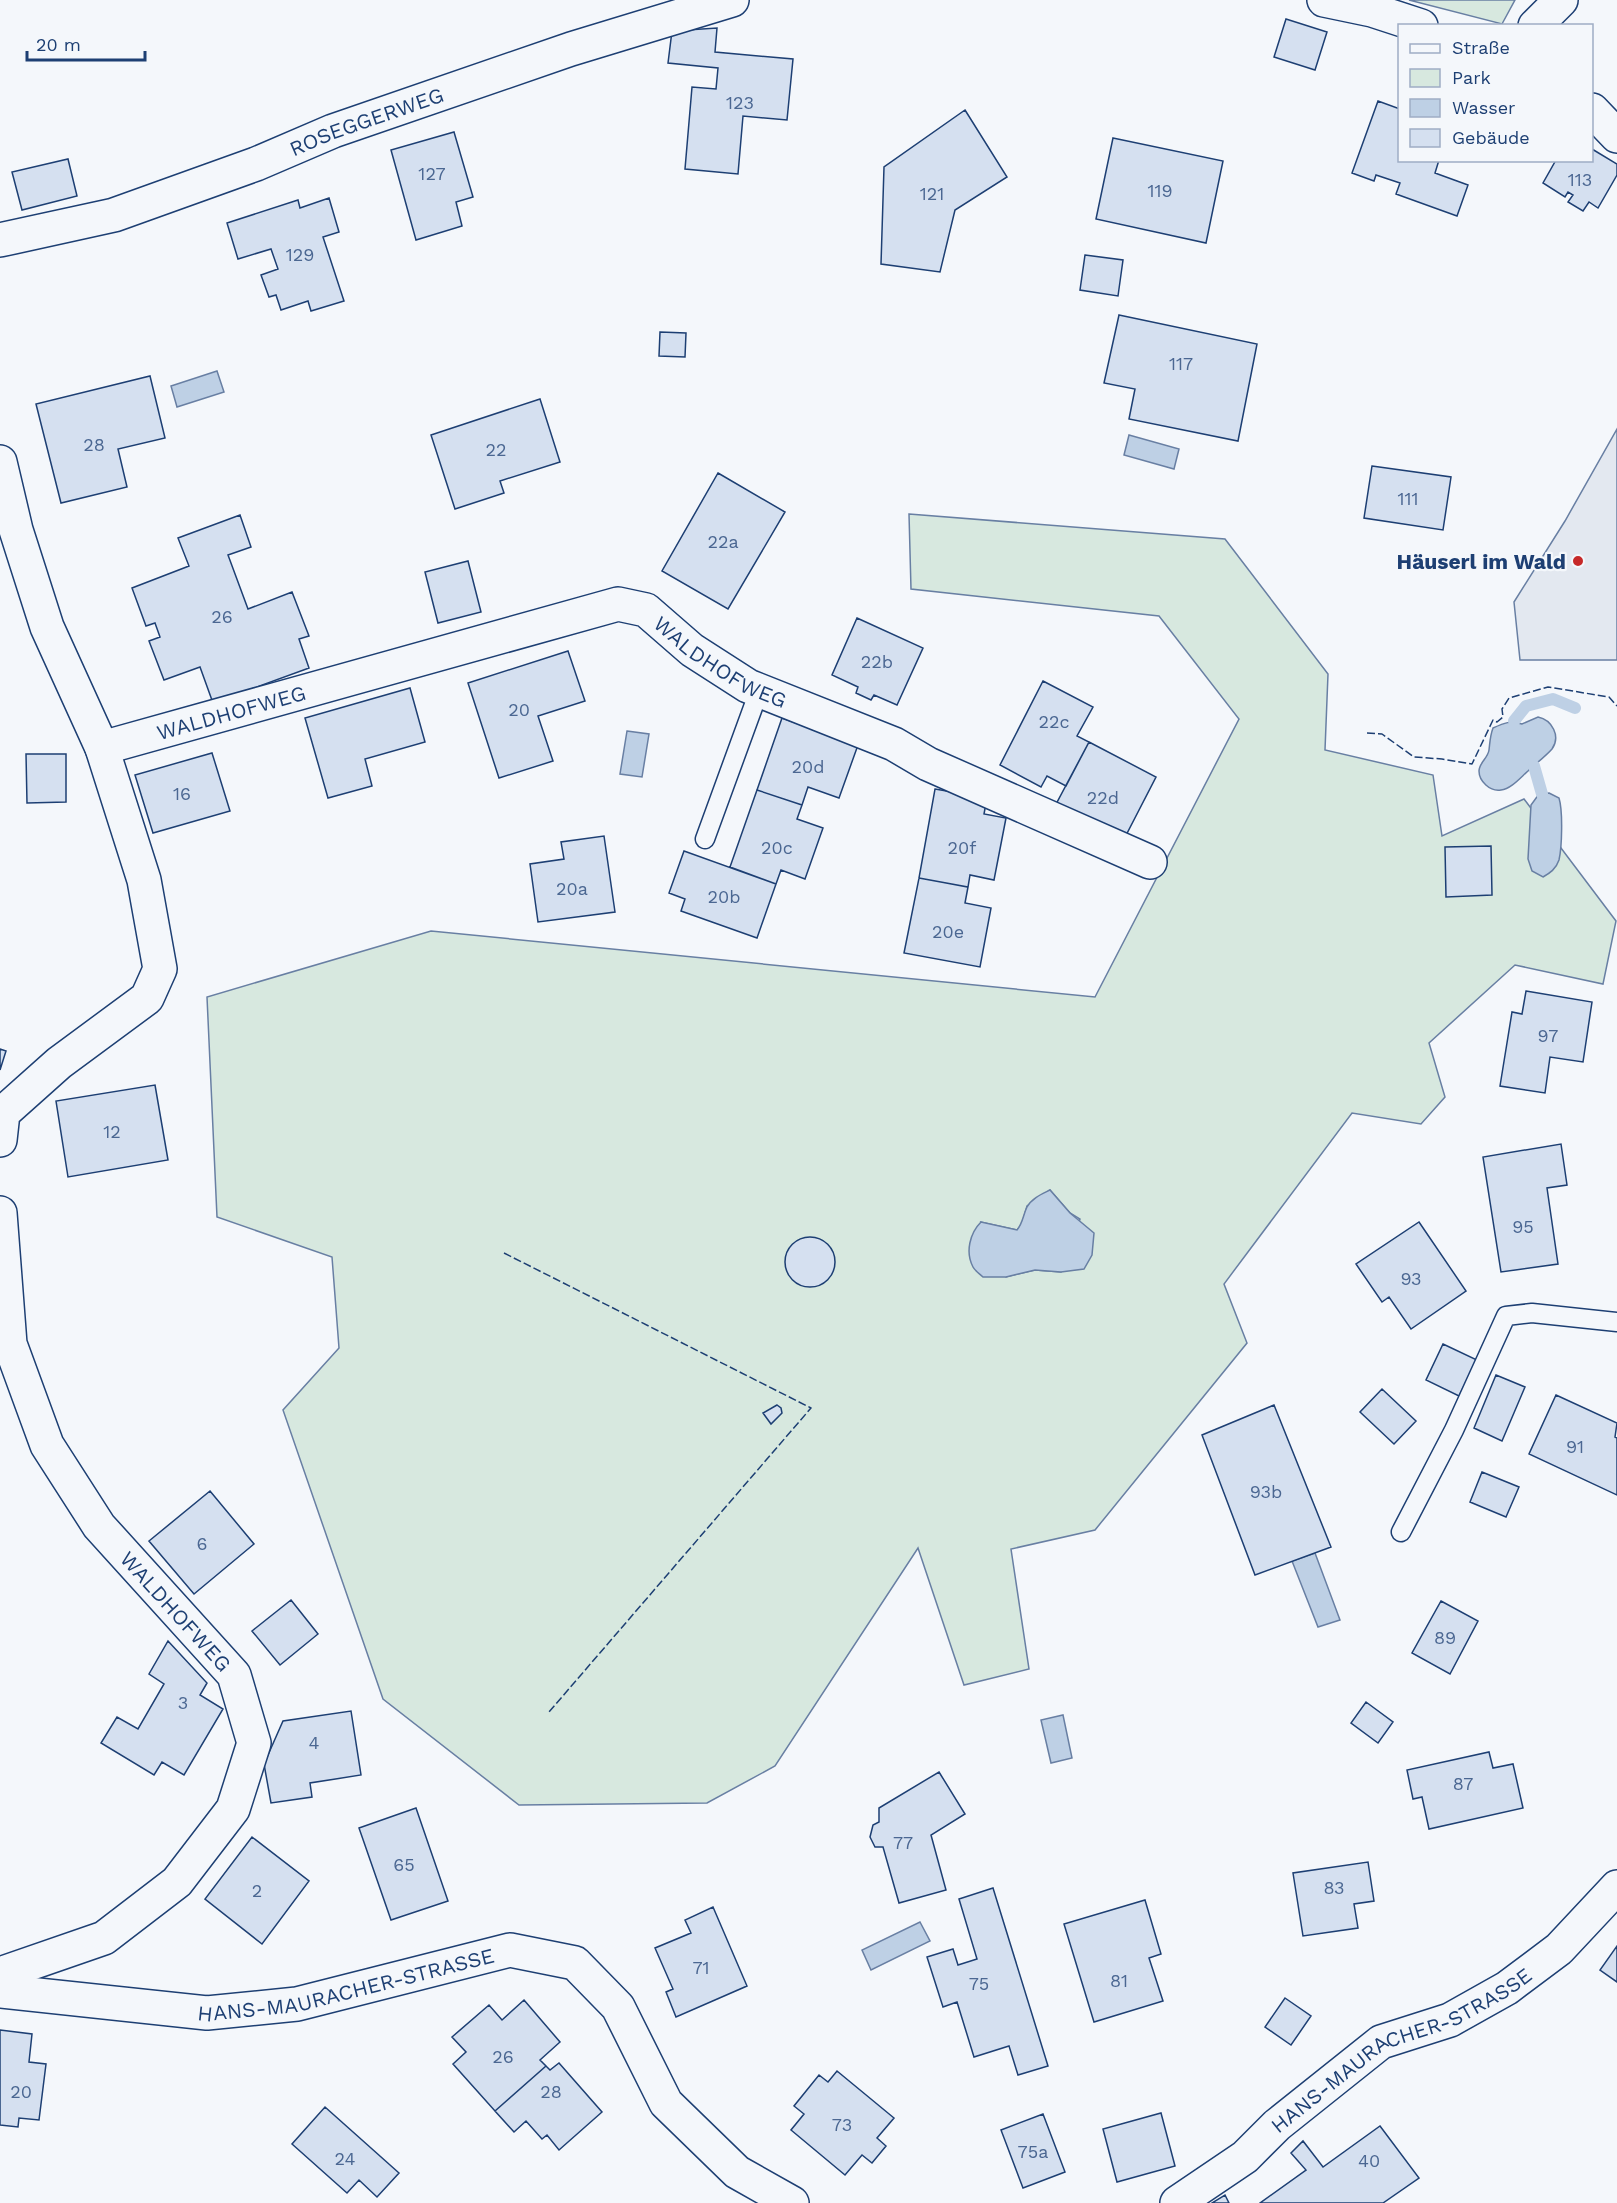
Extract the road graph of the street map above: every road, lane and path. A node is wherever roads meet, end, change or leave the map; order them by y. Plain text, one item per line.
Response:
1 (732, 0) edge
2 (1324, 0) edge
3 (1561, 0) edge
4 (1415, 24) edge
5 (1537, 24) edge
6 (1593, 111) edge
7 (1617, 136) edge
8 (0, 240) edge
9 (0, 462) edge
10 (759, 691) junction
11 (102, 748) junction
12 (705, 839) dead end
13 (1150, 862) dead end
14 (0, 1140) edge
15 (0, 1214) edge
16 (1617, 1322) edge
17 (8, 1360) edge
18 (1401, 1532) dead end
19 (1617, 1887) edge
20 (0, 1974) edge
21 (0, 1991) edge
22 (792, 2203) edge
23 (1177, 2203) edge

1 - 8 street, ROSEGGERWEG
2 - 4 street
3 - 5 street
6 - 7 street
9 - 11 street
10 - 11 street, WALDHOFWEG
10 - 12 lane
10 - 13 street, WALDHOFWEG
11 - 14 street
15 - 17 street, WALDHOFWEG
16 - 18 lane
17 - 20 street, WALDHOFWEG
19 - 23 street, HANS-MAURACHER-STRASSE
21 - 22 street, HANS-MAURACHER-STRASSE

